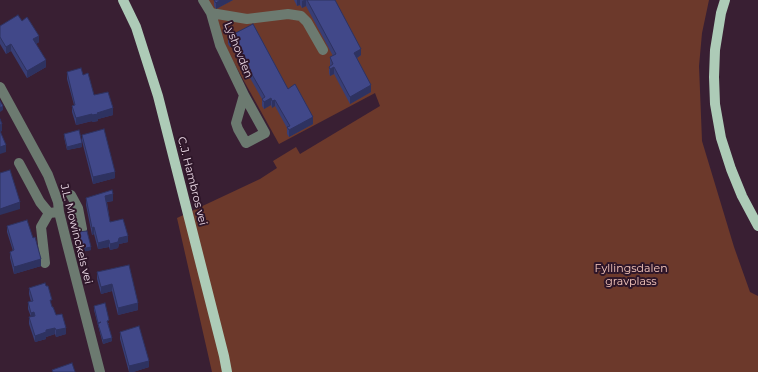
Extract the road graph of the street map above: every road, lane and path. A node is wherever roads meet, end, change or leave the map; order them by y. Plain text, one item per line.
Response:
1 (123, 0) edge
2 (203, 0) edge
3 (725, 0) edge
4 (211, 14) junction
5 (323, 50) dead end
6 (0, 87) edge
7 (244, 95) dead end
8 (19, 163) dead end
9 (71, 195) dead end
10 (54, 213) junction
11 (758, 226) edge
12 (82, 229) dead end
13 (44, 262) dead end
14 (100, 372) edge
15 (227, 372) edge

1 - 15 main road, C.J. Hambros vei
2 - 4 street, Lyshovden
3 - 11 main road
4 - 5 street, Lyshovden
4 - 7 street, Lyshovden
6 - 10 street, J.L. Mowinckels vei
8 - 10 street
9 - 12 street
10 - 13 street
10 - 14 street, J.L. Mowinckels vei

